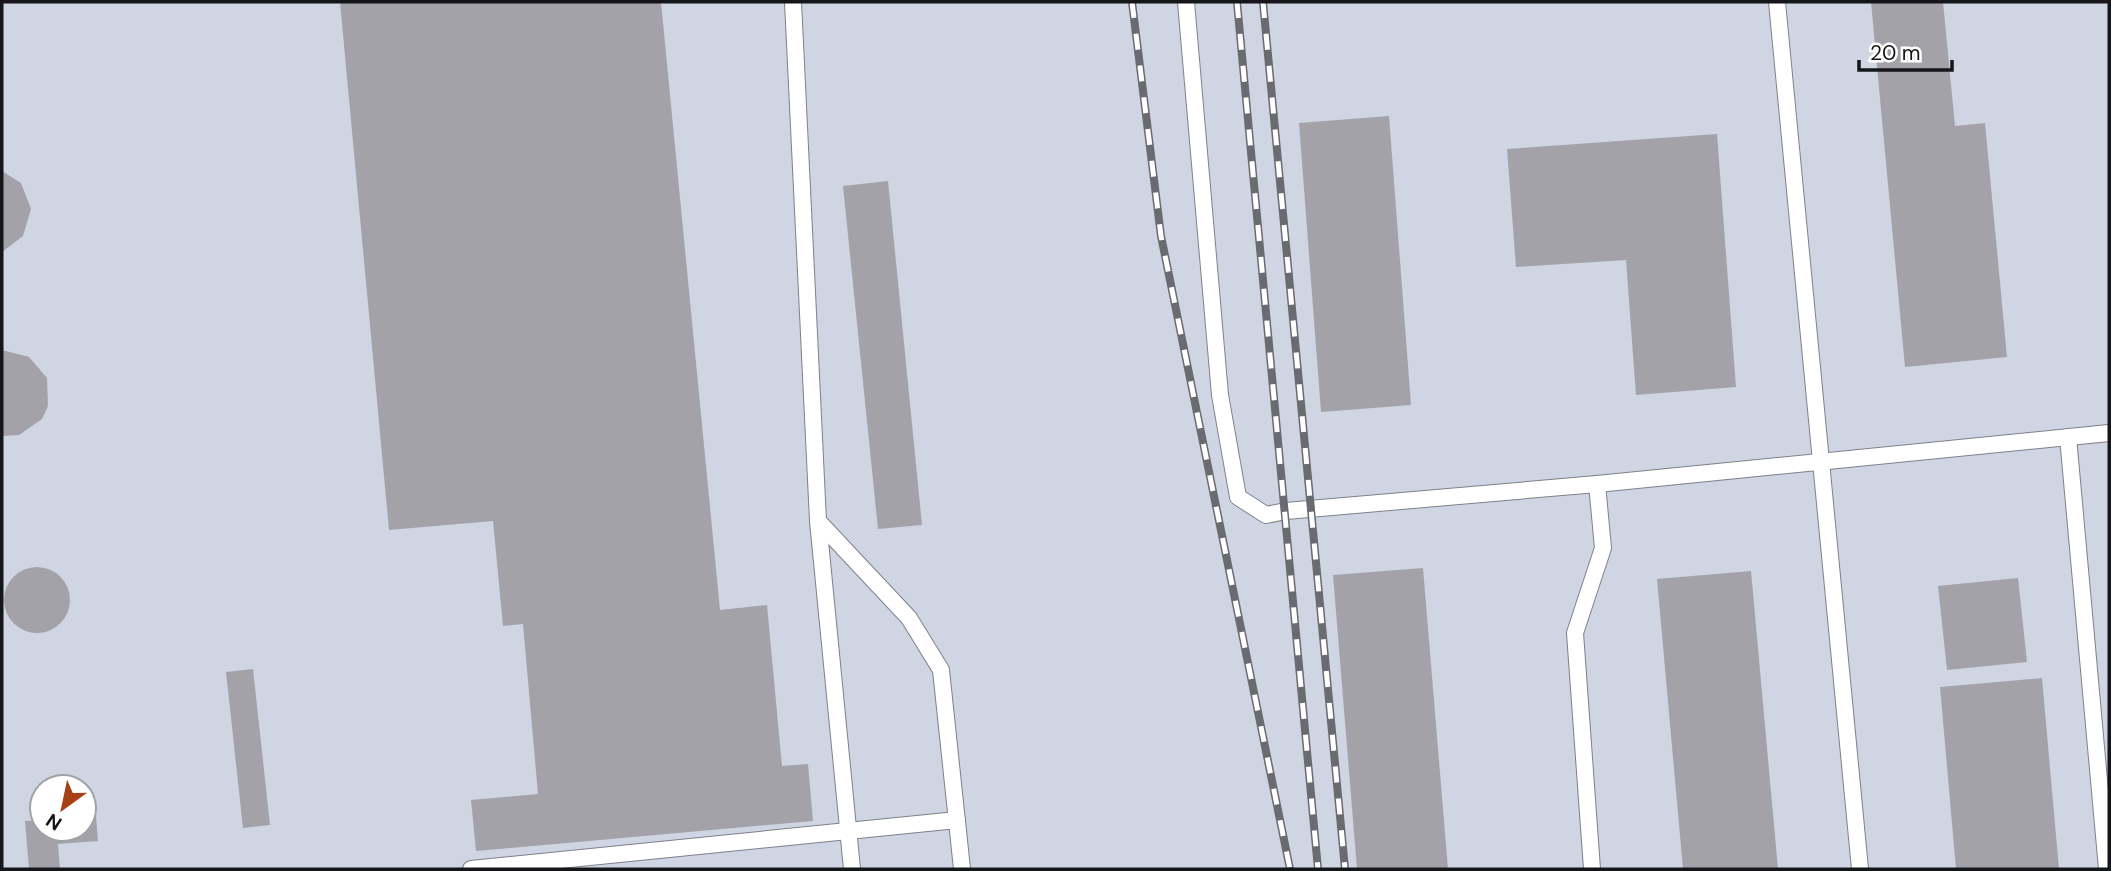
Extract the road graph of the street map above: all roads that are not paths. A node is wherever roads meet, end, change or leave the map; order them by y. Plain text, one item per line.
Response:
1 (793, 2) edge
2 (1186, 2) edge
3 (1777, 2) edge
4 (2109, 433) edge
5 (2068, 437) junction
6 (1821, 462) junction
7 (1597, 484) junction
8 (818, 520) junction
9 (957, 820) junction
10 (848, 832) junction
11 (471, 869) edge
12 (852, 869) edge
13 (962, 869) edge
14 (1592, 869) edge
15 (1860, 869) edge
16 (2107, 869) edge

1 - 8 lane
2 - 7 lane
3 - 6 lane
4 - 5 lane
5 - 6 lane
5 - 16 lane
6 - 7 lane
6 - 15 lane
7 - 14 lane
8 - 9 lane
8 - 10 lane
9 - 10 lane
9 - 13 lane
10 - 11 lane
10 - 12 lane

